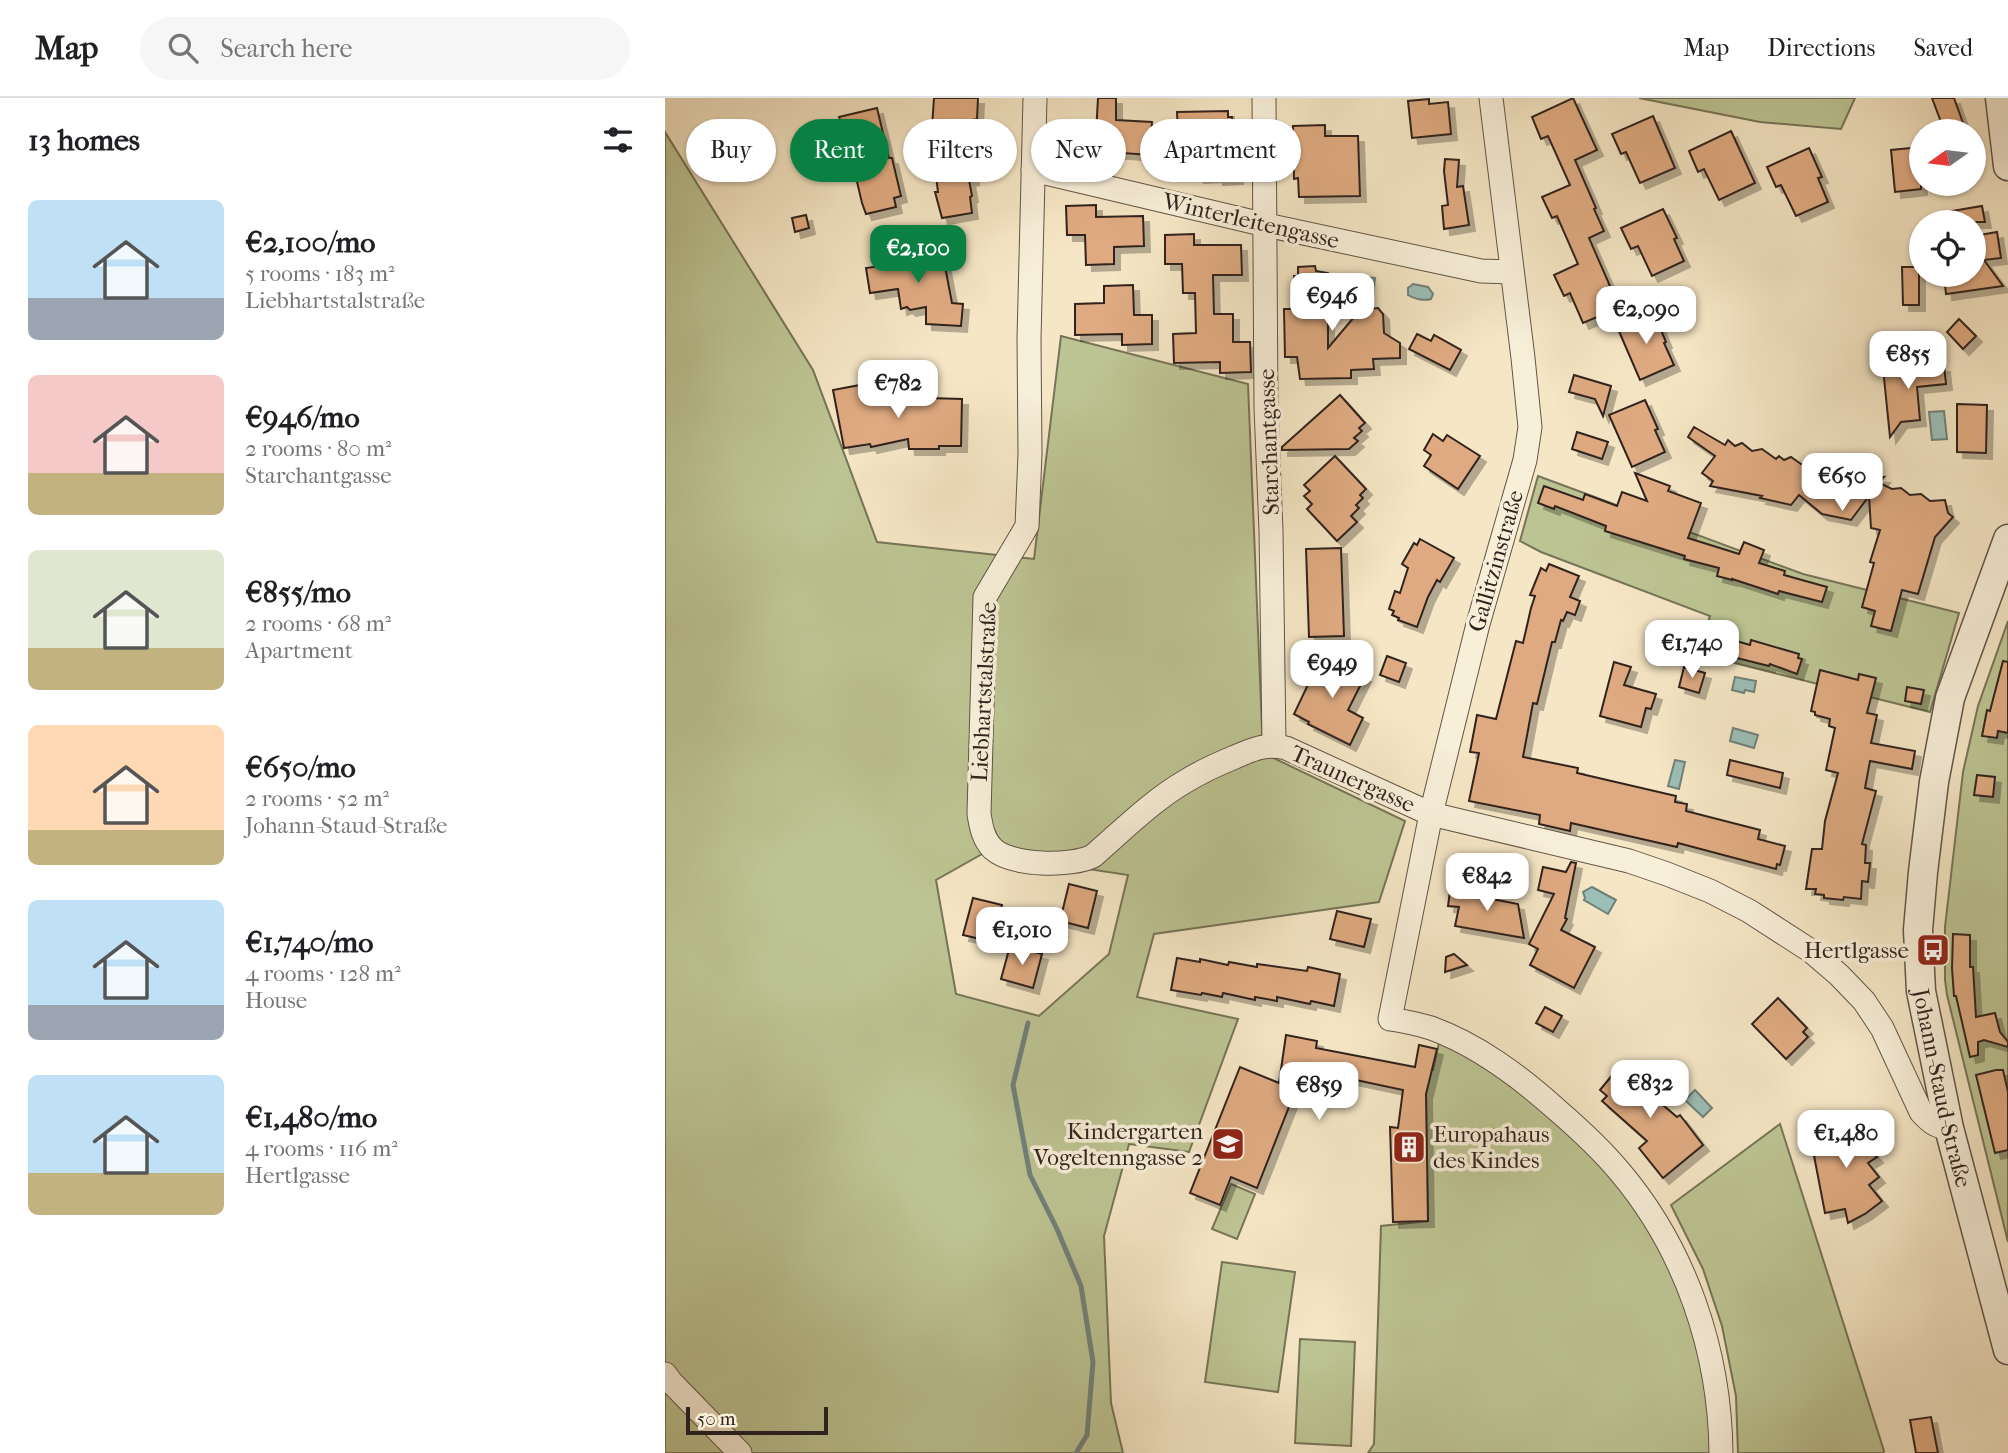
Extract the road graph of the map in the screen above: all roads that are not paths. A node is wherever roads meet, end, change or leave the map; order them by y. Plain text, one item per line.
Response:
1 (1035, 98) edge
2 (1264, 98) edge
3 (1491, 98) edge
4 (2000, 98) edge
5 (1034, 119) edge
6 (2008, 166) edge
7 (1033, 182) edge
8 (1084, 182) edge
9 (1266, 225) junction
10 (1512, 272) junction
11 (2008, 539) edge
12 (1274, 744) junction
13 (1431, 814) junction
14 (1949, 1128) junction
15 (2008, 1350) edge
16 (665, 1374) edge
17 (740, 1453) edge
18 (1721, 1453) edge

1 - 5 street, Liebhartstalstraße
2 - 9 street, Starchantgasse
3 - 10 street, Gallitzinstraße
4 - 6 street
7 - 12 street, Liebhartstalstraße
8 - 9 street, Winterleitengasse
9 - 10 street, Winterleitengasse
9 - 12 street, Starchantgasse
10 - 13 street, Gallitzinstraße
11 - 14 street, Johann-Staud-Straße
12 - 13 street, Traunergasse
13 - 14 street
13 - 18 street, Gallitzinstraße
14 - 15 street, Johann-Staud-Straße
16 - 17 street

